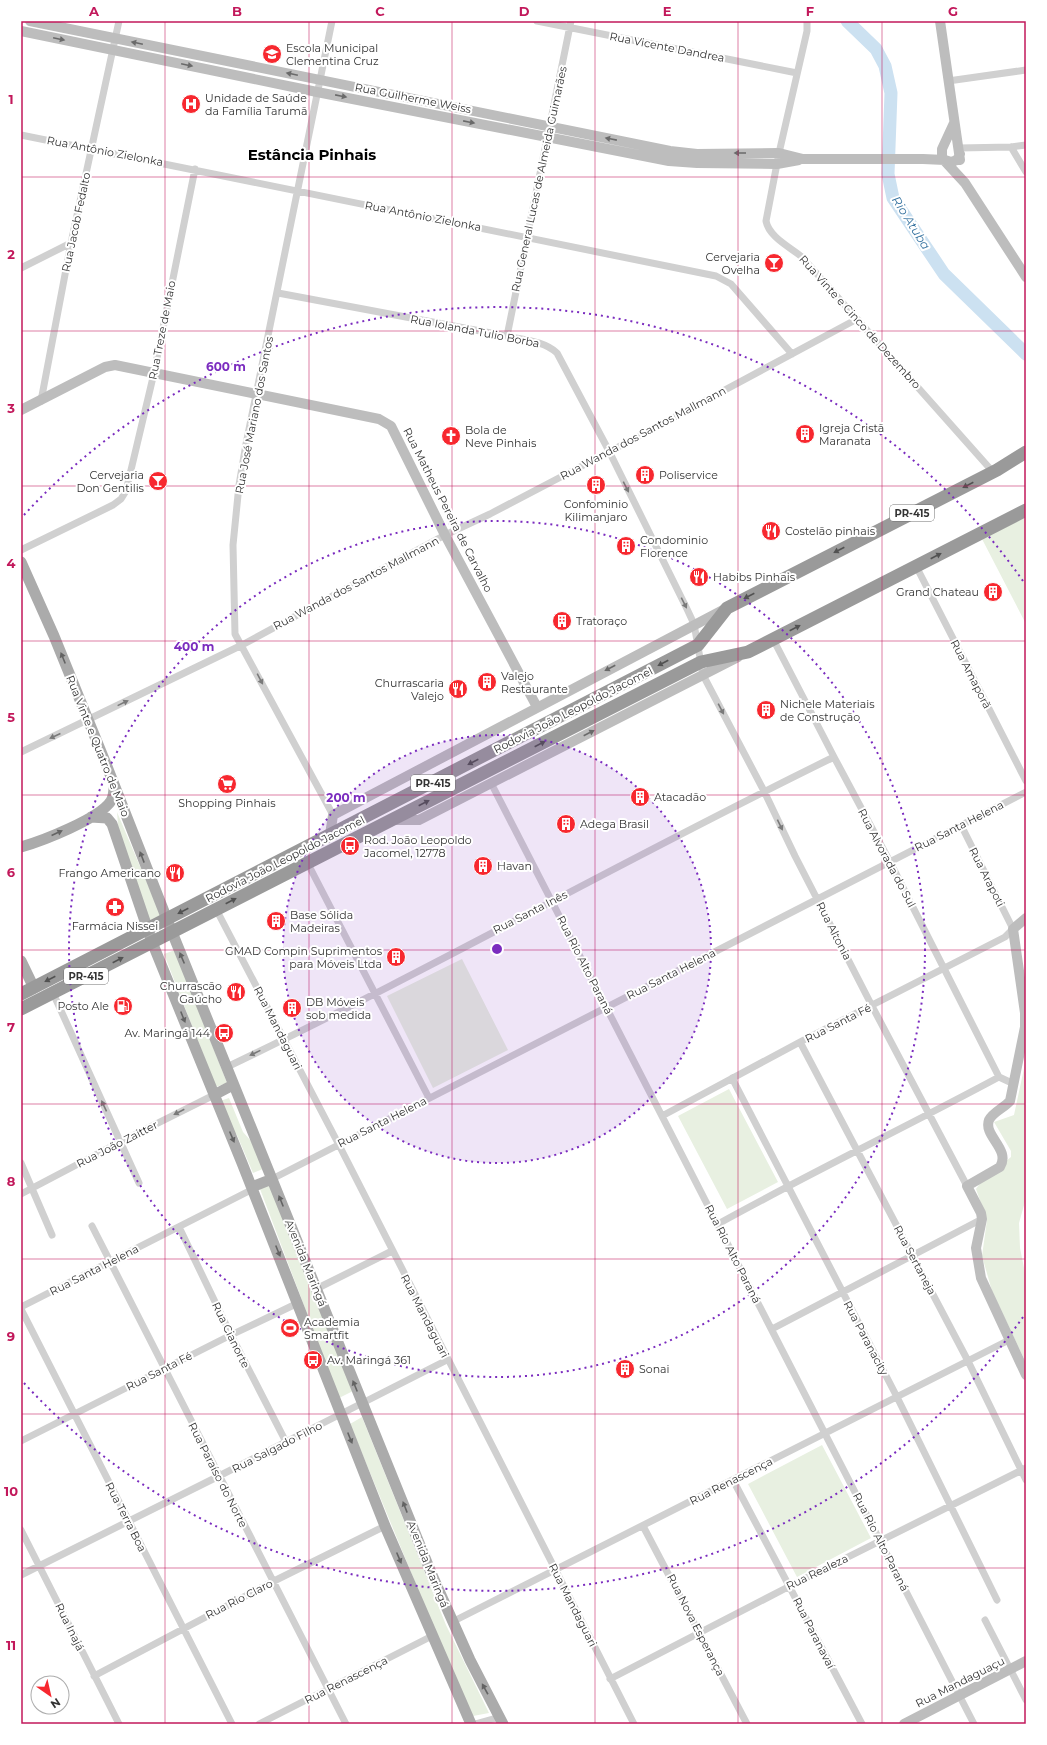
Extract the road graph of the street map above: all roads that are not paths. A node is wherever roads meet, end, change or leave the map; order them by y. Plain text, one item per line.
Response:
1 (30, 21) edge
2 (119, 21) edge
3 (332, 21) edge
4 (537, 21) edge
5 (807, 21) edge
6 (940, 21) edge
7 (571, 24) edge
8 (21, 31) edge
9 (115, 38) junction
10 (112, 50) junction
11 (1026, 70) edge
12 (797, 73) junction
13 (319, 80) junction
14 (948, 81) junction
15 (317, 92) junction
16 (954, 123) junction
17 (549, 132) junction
18 (21, 135) edge
19 (1026, 145) edge
20 (944, 146) junction
21 (1011, 147) junction
22 (92, 149) junction
23 (960, 151) junction
24 (779, 153) junction
25 (803, 159) junction
26 (918, 159) junction
27 (944, 160) junction
28 (777, 164) junction
29 (194, 169) junction
30 (1026, 172) edge
31 (965, 183) junction
32 (298, 191) junction
33 (528, 237) junction
34 (71, 243) junction
35 (21, 268) edge
36 (1026, 277) edge
37 (278, 293) junction
38 (857, 318) junction
39 (507, 336) junction
40 (792, 354) junction
41 (154, 373) junction
42 (256, 393) junction
43 (40, 400) junction
44 (21, 410) edge
45 (609, 451) junction
46 (1026, 452) edge
47 (993, 472) junction
48 (1021, 513) edge
49 (445, 535) junction
50 (21, 550) edge
51 (21, 562) edge
52 (916, 566) junction
53 (727, 608) junction
54 (694, 624) junction
55 (773, 639) junction
56 (242, 645) junction
57 (698, 645) junction
58 (702, 668) junction
59 (537, 707) junction
60 (88, 721) junction
61 (21, 752) edge
62 (834, 757) junction
63 (1026, 781) edge
64 (491, 784) junction
65 (114, 785) junction
66 (764, 791) junction
67 (1026, 792) edge
68 (332, 815) junction
69 (91, 817) junction
70 (389, 820) junction
71 (961, 825) junction
72 (330, 835) junction
73 (21, 847) edge
74 (307, 862) junction
75 (890, 862) junction
76 (818, 899) junction
77 (552, 901) junction
78 (216, 909) junction
79 (1026, 918) edge
80 (167, 920) junction
81 (147, 929) junction
82 (1013, 929) junction
83 (172, 932) junction
84 (152, 942) junction
85 (21, 961) edge
86 (944, 969) junction
87 (34, 988) junction
88 (53, 993) junction
89 (21, 994) edge
90 (374, 994) junction
91 (872, 1006) junction
92 (606, 1007) junction
93 (21, 1009) edge
94 (284, 1039) junction
95 (800, 1042) junction
96 (226, 1067) junction
97 (999, 1077) junction
98 (732, 1078) junction
99 (1014, 1084) junction
100 (233, 1085) junction
101 (214, 1095) junction
102 (429, 1098) junction
103 (928, 1114) junction
104 (662, 1116) junction
105 (120, 1142) junction
106 (339, 1144) junction
107 (857, 1149) junction
108 (21, 1163) edge
109 (272, 1179) junction
110 (139, 1183) dead end
111 (787, 1186) junction
112 (966, 1186) junction
113 (32, 1188) junction
114 (252, 1188) junction
115 (21, 1194) edge
116 (982, 1218) junction
117 (718, 1224) junction
118 (92, 1226) dead end
119 (179, 1227) junction
120 (52, 1234) dead end
121 (392, 1250) junction
122 (912, 1255) junction
123 (109, 1262) junction
124 (316, 1289) junction
125 (841, 1292) junction
126 (298, 1303) junction
127 (21, 1308) edge
128 (772, 1329) junction
129 (231, 1335) junction
130 (1009, 1340) junction
131 (447, 1360) junction
132 (968, 1362) junction
133 (164, 1369) junction
134 (1026, 1375) edge
135 (897, 1398) junction
136 (361, 1403) junction
137 (74, 1414) junction
138 (340, 1415) junction
139 (825, 1434) junction
140 (21, 1441) edge
141 (286, 1442) junction
142 (1024, 1470) edge
143 (219, 1476) junction
144 (733, 1480) junction
145 (1026, 1480) edge
146 (951, 1506) junction
147 (129, 1521) junction
148 (385, 1526) junction
149 (643, 1526) junction
150 (21, 1530) edge
151 (880, 1542) junction
152 (39, 1566) junction
153 (555, 1569) junction
154 (21, 1575) edge
155 (272, 1582) junction
156 (790, 1586) junction
157 (997, 1600) dead end
158 (985, 1620) dead end
159 (452, 1622) junction
160 (183, 1628) junction
161 (700, 1633) junction
162 (432, 1636) junction
163 (1026, 1661) edge
164 (1010, 1669) junction
165 (94, 1676) junction
166 (610, 1679) junction
167 (327, 1689) junction
168 (960, 1696) junction
169 (1026, 1700) edge
170 (501, 1721) edge
171 (119, 1724) edge
172 (232, 1724) edge
173 (259, 1724) edge
174 (346, 1724) edge
175 (471, 1724) edge
176 (475, 1724) edge
177 (634, 1724) edge
178 (747, 1724) edge
179 (862, 1724) edge
180 (904, 1724) edge
181 (974, 1724) edge

1 - 9 street, Rua Guilherme Weiss
2 - 9 street, Rua Jacob Fedalto
3 - 13 street, Rua José Mariano dos Santos
4 - 7 street, Rua Vicente Dandrea
5 - 12 street, Rua Vinte e Cinco de Dezembro
6 - 14 street
7 - 12 street, Rua Vicente Dandrea
7 - 17 street, Rua General Lucas de Almeida Guimarães
8 -> 10 street, Rua Guilherme Weiss
9 - 10 street, Rua Jacob Fedalto
13 -> 9 street, Rua Guilherme Weiss
10 -> 15 street, Rua Guilherme Weiss
10 - 22 street, Rua Jacob Fedalto
11 - 14 street
12 - 24 street, Rua Vinte e Cinco de Dezembro
13 - 15 street, Rua José Mariano dos Santos
13 - 17 street, Rua Guilherme Weiss
14 - 16 street
15 -> 17 street, Rua Guilherme Weiss
15 - 32 street, Rua José Mariano dos Santos
16 - 20 street
16 - 23 street
24 -> 17 street, Rua Guilherme Weiss
17 - 28 street, Rua Guilherme Weiss
17 - 33 street, Rua General Lucas de Almeida Guimarães
18 - 22 street, Rua Antônio Zielonka
19 - 21 street
20 - 23 street
20 - 26 street
20 - 27 street
21 - 23 street
21 - 30 street
22 - 29 street, Rua Antônio Zielonka
22 - 34 street, Rua Jacob Fedalto
23 - 27 street
23 - 31 street
24 - 25 street, Rua Guilherme Weiss
24 - 28 street, Rua Vinte e Cinco de Dezembro
25 - 26 street, Rua Guilherme Weiss
25 - 28 street, Rua Guilherme Weiss
26 - 27 street, Rua Guilherme Weiss
27 - 31 street
28 - 38 street, Rua Vinte e Cinco de Dezembro
29 - 32 street, Rua Antônio Zielonka
29 - 41 street, Rua Treze de Maio
31 - 36 street
32 - 33 street, Rua Antônio Zielonka
32 - 37 street, Rua José Mariano dos Santos
33 - 39 street, Rua General Lucas de Almeida Guimarães
33 - 40 street, Rua Antônio Zielonka
34 - 35 street
34 - 43 street, Rua Jacob Fedalto
37 - 39 street, Rua Iolanda Tulio Borba
37 - 42 street, Rua José Mariano dos Santos
38 - 40 street, Rua Wanda dos Santos Mallmann
38 - 47 street, Rua Vinte e Cinco de Dezembro
39 - 45 street, Rua Iolanda Tulio Borba
40 - 45 street, Rua Wanda dos Santos Mallmann
41 - 42 street, Rua Matheus Pereira de Carvalho
41 - 43 street, Rua Matheus Pereira de Carvalho
41 - 50 street, Rua Treze de Maio
42 - 49 street, Rua Matheus Pereira de Carvalho
42 - 56 street, Rua José Mariano dos Santos
43 - 44 street
45 - 49 street, Rua Wanda dos Santos Mallmann
45 -> 54 street, Rua Iolanda Tulio Borba
46 - 47 highway, Rodovia João Leopoldo Jacomel / PR-415
47 -> 53 highway, Rodovia João Leopoldo Jacomel / PR-415
52 -> 48 highway, Rodovia João Leopoldo Jacomel
49 - 56 street, Rua Wanda dos Santos Mallmann
49 - 59 street, Rua Matheus Pereira de Carvalho
60 -> 51 main road, Rua Vinte e Quatro de Maio
55 -> 52 highway, Rodovia João Leopoldo Jacomel
52 - 63 street, Rua Amaporã
53 - 54 street, Rodovia João Leopoldo Jacomel
53 - 57 highway, Rodovia João Leopoldo Jacomel / PR-415
54 - 57 street, Rua Iolanda Tulio Borba
54 -> 59 street, Rodovia João Leopoldo Jacomel
55 - 58 highway, Rodovia João Leopoldo Jacomel / PR-415
55 - 62 street, Rua Alvorada do Sul
60 -> 56 street, Rua Wanda dos Santos Mallmann
56 -> 68 street, Rua José Mariano dos Santos
57 - 58 street, Rua Iolanda Tulio Borba
57 -> 72 highway, Rodovia João Leopoldo Jacomel / PR-415
64 -> 58 street, Rodovia João Leopoldo Jacomel
58 -> 66 street, Rua Altonia
70 -> 58 highway, Rodovia João Leopoldo Jacomel / PR-415
59 - 68 street, Rodovia João Leopoldo Jacomel
60 -> 61 street, Rua Wanda dos Santos Mallmann
60 - 65 main road, Rua Vinte e Quatro de Maio
62 - 66 street, Rua Santa Inês
62 - 75 street, Rua Alvorada do Sul
64 - 70 street, Rodovia João Leopoldo Jacomel
64 - 77 street, Rua Rio Alto Paraná
65 - 69 main road
80 -> 65 main road, Rua Vinte e Quatro de Maio
66 -> 76 street, Rua Altonia
66 - 77 street, Rua Santa Inês
67 - 71 street, Rua Santa Helena
68 - 72 street
73 -> 69 main road
69 - 81 main road, Rua Vinte e Quatro de Maio
70 - 74 highway, Rodovia João Leopoldo Jacomel / PR-415
71 - 75 street, Rua Santa Helena
71 - 82 street, Rua Arapoti
72 -> 80 highway, Rodovia João Leopoldo Jacomel / PR-415
78 -> 74 highway, Rodovia João Leopoldo Jacomel / PR-415
74 - 90 street
75 - 76 street, Rua Santa Helena
75 - 86 street, Rua Alvorada do Sul
76 - 91 street, Rua Altonia
76 - 92 street, Rua Santa Helena
77 - 90 street, Rua Santa Inês
77 - 92 street, Rua Rio Alto Paraná
78 - 83 highway, Rodovia João Leopoldo Jacomel / PR-415
78 - 94 street, Rua Mandaguari
79 - 82 street
80 - 81 highway, Rodovia João Leopoldo Jacomel / PR-415
80 - 83 main road, Rua Vinte e Quatro de Maio
81 - 84 main road, Avenida Maringá
81 -> 87 highway, Rodovia João Leopoldo Jacomel / PR-415
82 - 86 street, Rua Santa Fé
82 - 99 street
83 - 84 highway, Rodovia João Leopoldo Jacomel / PR-415
96 -> 83 main road, Avenida Maringá
88 -> 84 highway, Rodovia João Leopoldo Jacomel / PR-415
84 -> 101 main road, Avenida Maringá
85 - 87 main road
86 - 91 street, Rua Santa Fé
86 - 97 street, Rua Alvorada do Sul
87 - 89 highway, Rodovia João Leopoldo Jacomel / PR-415
88 - 93 highway, Rodovia João Leopoldo Jacomel / PR-415
105 -> 88 street
90 - 94 street, Rua Santa Inês
90 - 102 street
91 - 95 street, Rua Santa Fé
91 - 103 street, Rua Altonia
92 - 102 street, Rua Santa Helena
92 - 104 street, Rua Rio Alto Paraná
94 -> 96 street, Rua Santa Inês
94 - 106 street, Rua Mandaguari
95 - 98 street, Rua Santa Fé
95 - 107 street, Rua Sertaneja
96 - 100 main road, Avenida Maringá
97 - 99 street
97 - 103 street
98 - 104 street, Rua Santa Fé
98 - 111 street, Rua Paranacity
99 - 112 street
100 - 101 main road
100 - 109 main road, Avenida Maringá
101 -> 105 street, Rua João Zaitter
101 -> 114 main road, Avenida Maringá
102 - 106 street, Rua Santa Helena
103 - 107 street
103 - 112 street, Rua Altonia
104 - 117 street, Rua Rio Alto Paraná
105 - 110 street
105 - 113 street, Rua João Zaitter
106 - 109 street, Rua Santa Helena
106 - 121 street, Rua Mandaguari
107 - 111 street
107 - 122 street, Rua Sertaneja
108 - 113 street
109 - 114 main road
124 -> 109 main road, Avenida Maringá
111 - 117 street
111 - 125 street, Rua Paranacity
112 - 116 street
113 - 115 street, Rua João Zaitter
113 - 120 street
114 - 119 street, Rua Santa Helena
114 -> 126 main road, Avenida Maringá
116 - 122 street
116 - 130 street
117 - 128 street, Rua Rio Alto Paraná
118 - 123 street, Rua Paraíso do Norte
119 - 123 street, Rua Santa Helena
119 - 129 street, Rua Cianorte
121 - 124 street
121 - 131 street, Rua Mandaguari
122 - 125 street
122 - 132 street, Rua Sertaneja
123 - 127 street, Rua Santa Helena
123 - 133 street, Rua Paraíso do Norte
136 -> 124 main road, Avenida Maringá
125 - 128 street
125 - 135 street, Rua Paranacity
126 - 129 street, Rua Santa Fé
126 - 138 main road, Avenida Maringá
127 - 137 street, Rua Terra Boa
128 - 139 street, Rua Rio Alto Paraná
129 - 133 street, Rua Santa Fé
129 - 141 street, Rua Cianorte
130 - 132 street, Rua Renascença
130 - 134 street
131 - 136 street, Rua Salgado Filho
131 - 153 street, Rua Mandaguari
132 - 135 street, Rua Renascença
132 - 142 street, Rua Sertaneja
133 - 137 street, Rua Santa Fé
133 - 143 street, Rua Paraíso do Norte
135 - 139 street, Rua Renascença
135 - 146 street, Rua Paranacity
136 - 138 street, Rua Salgado Filho
159 -> 136 main road, Avenida Maringá
137 - 140 street, Rua Santa Fé
137 - 147 street, Rua Terra Boa
138 - 141 street, Rua Salgado Filho
138 -> 148 main road, Avenida Maringá
139 - 144 street, Rua Renascença
139 - 151 street, Rua Rio Alto Paraná
141 - 143 street, Rua Salgado Filho
142 - 145 street, Rua Sertaneja
142 - 146 street, Rua Realeza
143 - 147 street, Rua Salgado Filho
143 - 155 street, Rua Paraíso do Norte
144 - 149 street, Rua Renascença
144 - 156 street, Rua Paranavaí
146 - 151 street, Rua Realeza
146 - 157 street, Rua Paranacity
147 - 152 street, Rua Salgado Filho
147 - 160 street, Rua Terra Boa
148 - 155 street, Rua Rio Claro
148 -> 162 main road, Avenida Maringá
149 - 153 street, Rua Renascença
149 - 161 street, Rua Nova Esperança
150 - 152 street, Rua Inajá
151 - 156 street, Rua Realeza
151 - 168 street, Rua Rio Alto Paraná
152 - 154 street, Rua Salgado Filho
152 - 165 street, Rua Inajá
153 - 159 street, Rua Renascença
153 - 166 street, Rua Mandaguari
155 - 160 street, Rua Rio Claro
155 - 167 street, Rua Paraíso do Norte
156 - 161 street, Rua Realeza
156 - 179 street, Rua Paranavaí
158 - 164 street
170 -> 159 main road, Avenida Maringá
160 - 165 street, Rua Rio Claro
160 - 172 street, Rua Terra Boa
161 - 166 street, Rua Realeza
161 - 178 street, Rua Nova Esperança
162 - 167 street, Rua Renascença
162 - 175 main road, Avenida Maringá
163 - 164 street, Rua Mandaguaçu
164 - 168 street, Rua Mandaguaçu
164 - 169 street
165 - 171 street, Rua Inajá
166 - 177 street, Rua Mandaguari
167 - 173 street, Rua Renascença
167 - 174 street, Rua Paraíso do Norte
168 - 180 street, Rua Mandaguaçu
168 - 181 street, Rua Rio Alto Paraná
170 - 176 street

